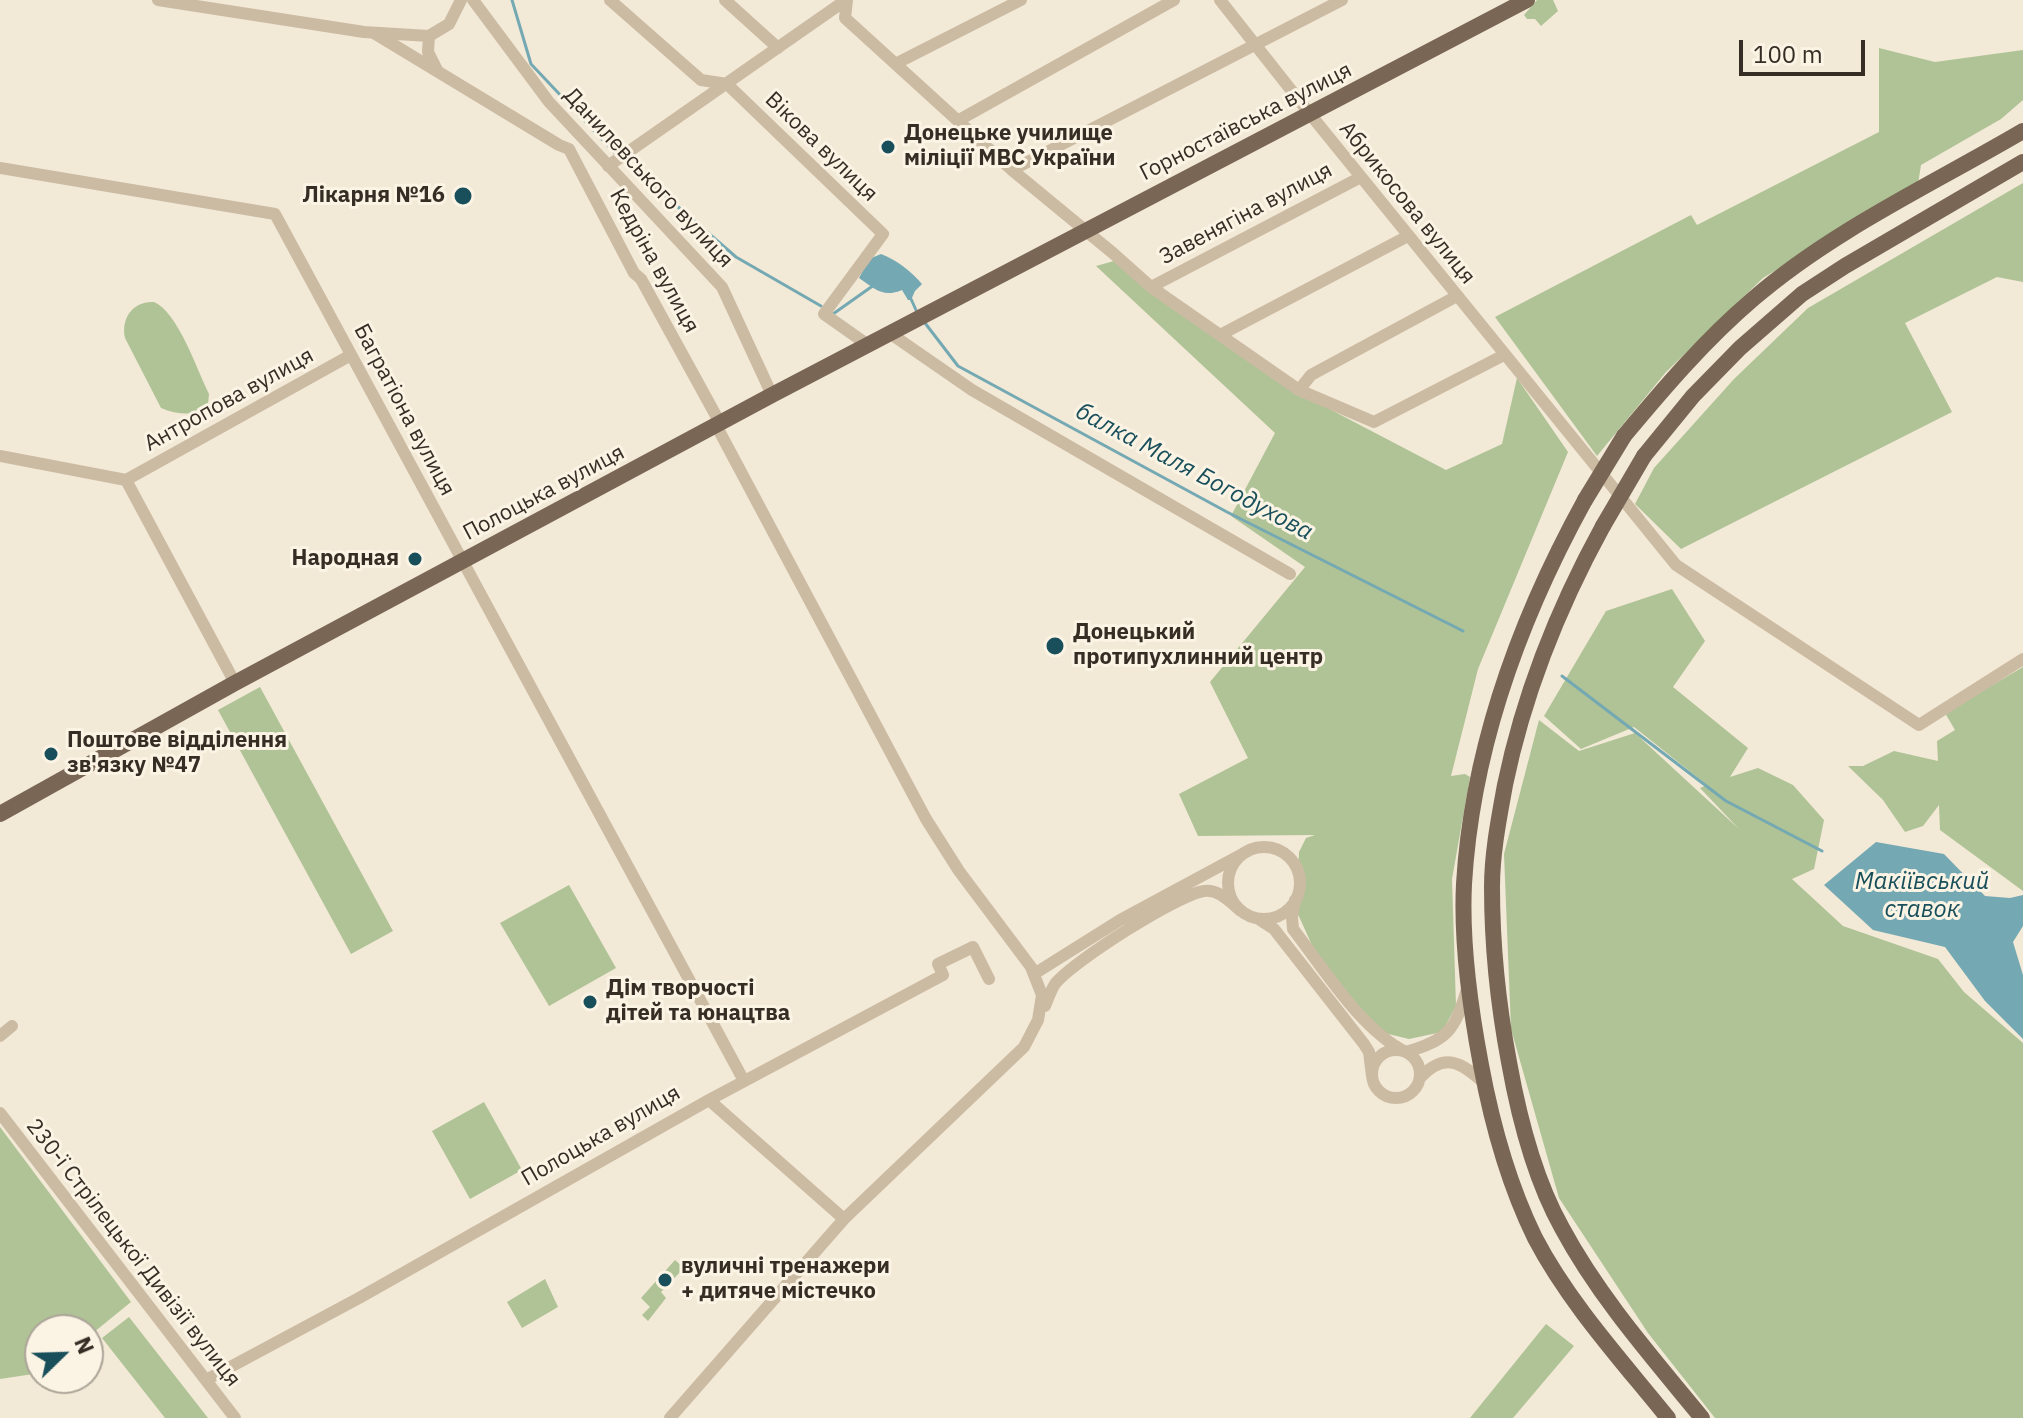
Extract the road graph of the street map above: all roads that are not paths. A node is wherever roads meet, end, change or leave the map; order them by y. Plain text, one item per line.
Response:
1 (158, 0) edge
2 (461, 0) edge
3 (473, 0) edge
4 (610, 0) edge
5 (725, 0) edge
6 (847, 0) edge
7 (1021, 0) edge
8 (1174, 0) edge
9 (1220, 0) edge
10 (1342, 0) edge
11 (1527, 0) edge
12 (374, 33) junction
13 (429, 36) junction
14 (1256, 44) junction
15 (778, 48) junction
16 (897, 63) junction
17 (438, 72) junction
18 (727, 84) junction
19 (1310, 114) junction
20 (959, 120) junction
21 (2023, 131) edge
22 (2023, 162) edge
23 (608, 166) junction
24 (0, 168) edge
25 (1012, 170) junction
26 (1361, 177) junction
27 (1085, 231) junction
28 (1408, 236) junction
29 (1151, 287) junction
30 (1457, 296) junction
31 (891, 334) junction
32 (1220, 335) junction
33 (868, 345) junction
34 (351, 355) junction
35 (1504, 355) junction
36 (1299, 390) junction
37 (772, 395) junction
38 (718, 424) junction
39 (0, 456) edge
40 (126, 480) junction
41 (462, 561) junction
42 (1290, 574) dead end
43 (2023, 659) edge
44 (235, 683) junction
45 (0, 814) edge
46 (1248, 851) junction
47 (1295, 900) junction
48 (1241, 911) junction
49 (1257, 918) junction
50 (1034, 974) junction
51 (989, 979) dead end
52 (1469, 982) junction
53 (1038, 1020) junction
54 (12, 1026) dead end
55 (0, 1036) edge
56 (1406, 1052) junction
57 (1372, 1076) junction
58 (1420, 1078) junction
59 (744, 1081) junction
60 (1484, 1083) junction
61 (709, 1100) junction
62 (0, 1113) edge
63 (844, 1219) junction
64 (1658, 1364) junction
65 (206, 1380) junction
66 (1638, 1381) junction
67 (235, 1418) edge
68 (670, 1418) edge
69 (1668, 1418) edge
70 (1702, 1418) edge

1 - 12 street, Кедріна вулиця
2 - 13 street
3 - 23 street, Данилевського вулиця
4 - 18 street, Вікова вулиця
5 - 15 street
6 - 15 street
6 - 16 street
7 - 16 street
8 - 20 street
9 - 14 street, Абрикосова вулиця
10 - 14 street
11 - 19 main road, Горностаївська вулиця
12 - 13 street, Кедріна вулиця
12 - 17 street, Кедріна вулиця
13 - 17 street
14 - 19 street, Абрикосова вулиця
14 - 25 street
15 - 18 street
16 - 20 street
17 - 38 street, Кедріна вулиця
18 - 23 street
18 - 33 street, Вікова вулиця
19 - 26 street, Абрикосова вулиця
19 - 27 main road, Горностаївська вулиця
20 - 25 street
21 - 52 main road, bridge
22 - 64 main road, bridge
23 - 37 street, Данилевського вулиця
24 - 34 street, Багратіона вулиця
25 - 27 street
26 - 28 street, Абрикосова вулиця
26 - 29 street, Завенягіна вулиця
27 - 29 street
27 - 31 main road, Горностаївська вулиця
28 - 30 street, Абрикосова вулиця
28 - 32 street
29 - 32 street
30 - 35 street, Абрикосова вулиця
30 - 36 street
31 - 33 main road, Горностаївська вулиця
31 - 42 street
32 - 36 street
33 - 37 main road, Горностаївська вулиця
34 - 40 street, Антропова вулиця
34 - 41 street, Багратіона вулиця
35 - 36 street
35 - 43 street, Абрикосова вулиця
37 - 38 main road, Полоцька вулиця
38 - 41 main road, Полоцька вулиця
38 - 50 street, Кедріна вулиця
39 - 40 street
40 - 44 street
41 - 44 main road, Полоцька вулиця
41 - 59 street, Багратіона вулиця
44 - 45 main road, Полоцька вулиця
46 - 47 street
46 - 48 street
46 - 50 street
47 - 49 street
47 - 56 street
48 - 49 street
48 - 53 street
49 - 57 street
50 - 53 street
51 - 59 street, Полоцька вулиця
52 - 56 street
52 - 60 main road
53 - 63 street
54 - 55 street
56 - 57 street
56 - 58 street
57 - 58 street
58 - 60 street
59 - 61 street, Полоцька вулиця
60 - 66 main road
61 - 63 street
61 - 65 street, Полоцька вулиця
62 - 65 street, 230-ї Стрілецької Дивізії вулиця
63 - 68 street
64 - 66 main road
64 - 70 main road
65 - 67 street, 230-ї Стрілецької Дивізії вулиця
66 - 69 main road

